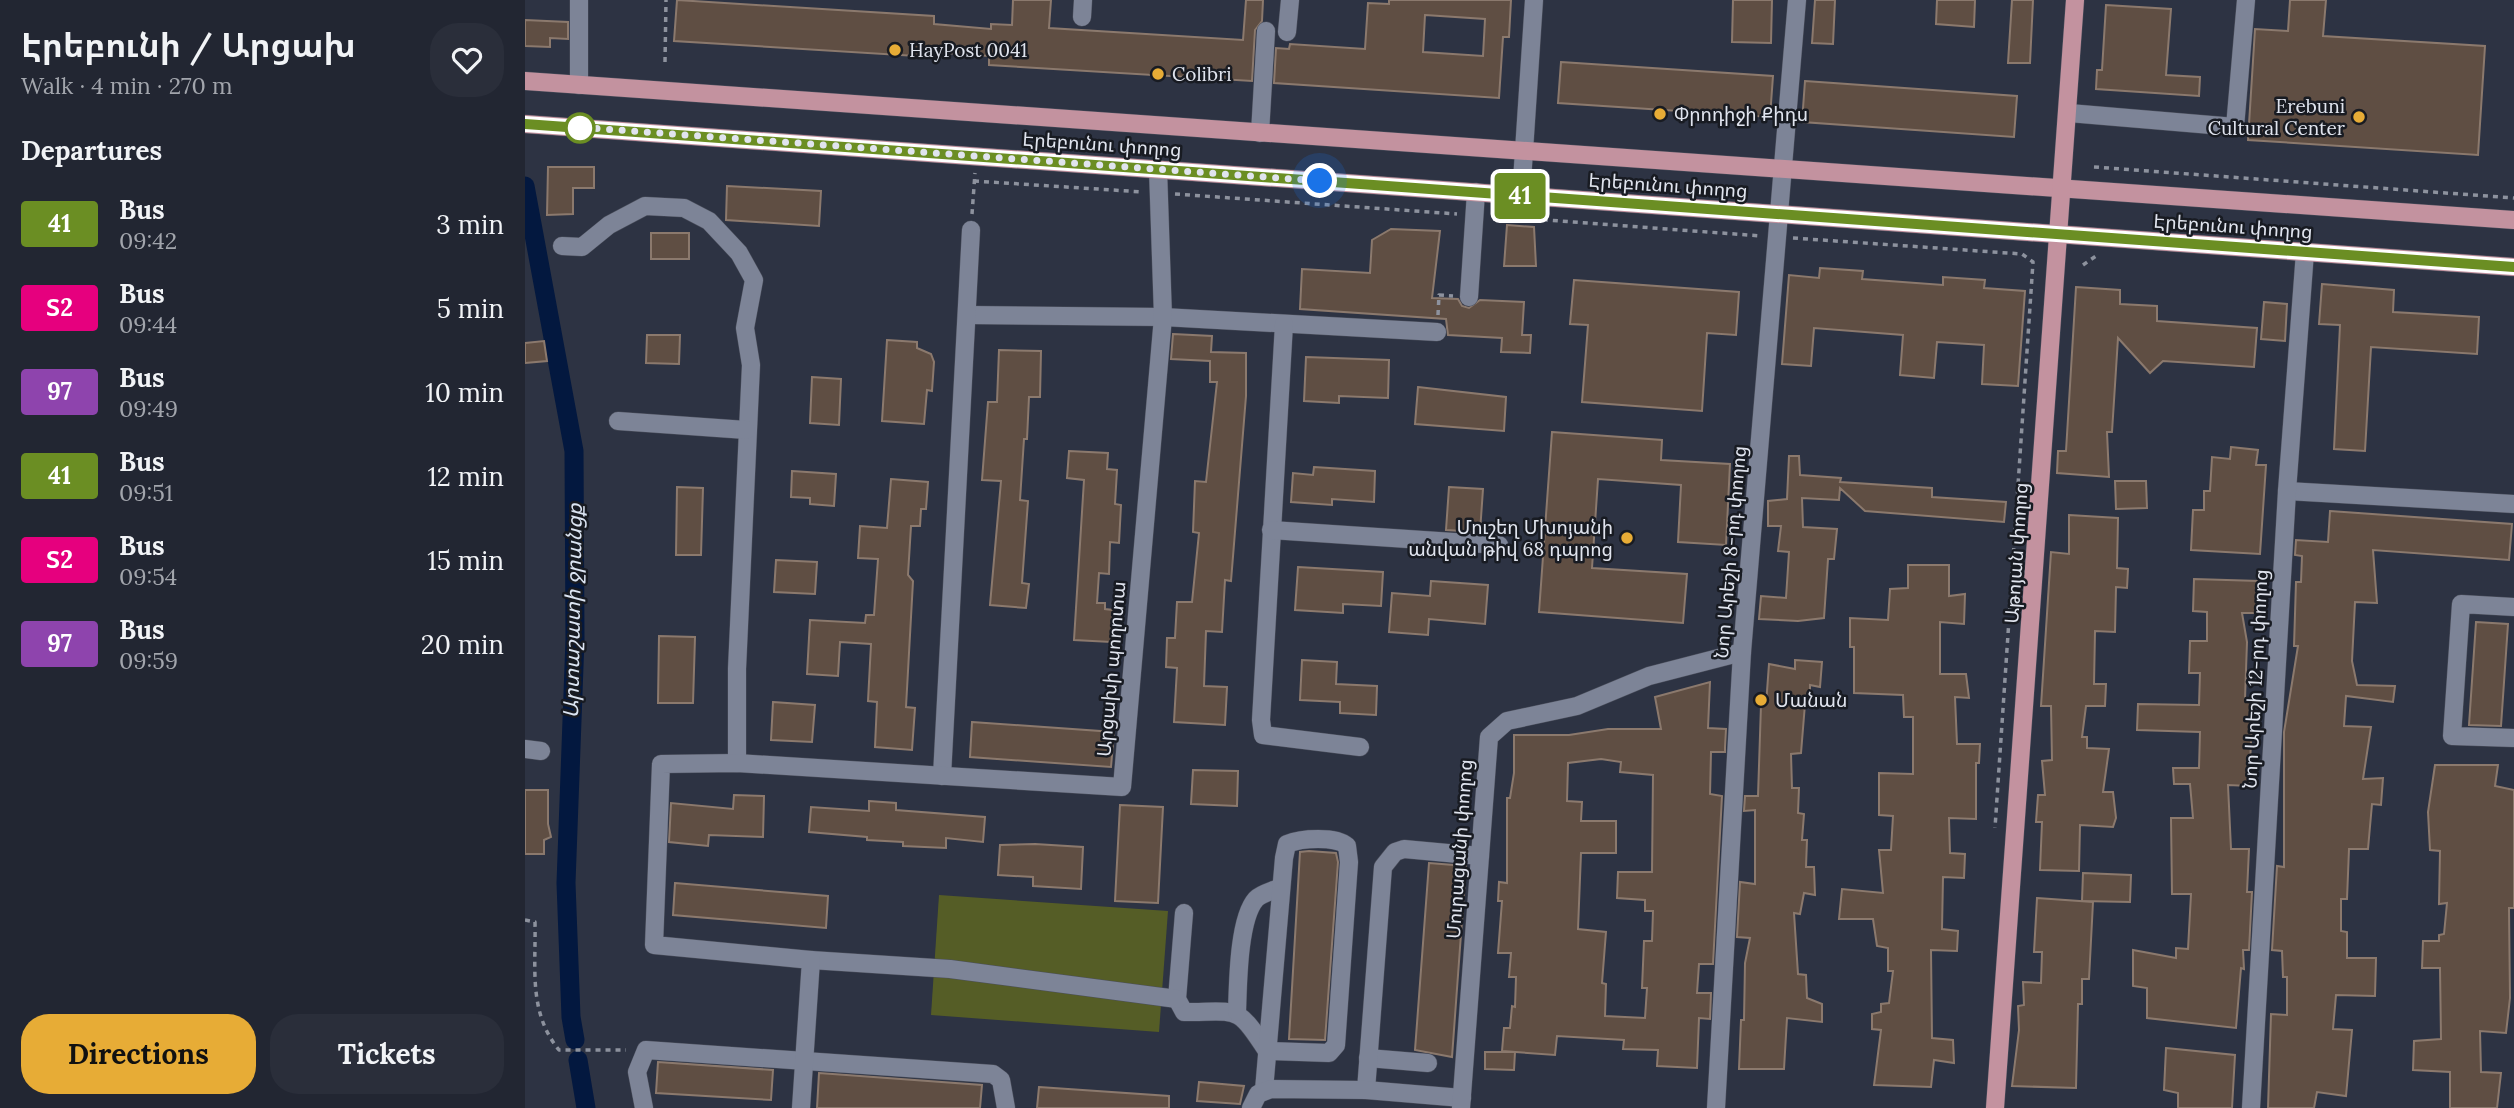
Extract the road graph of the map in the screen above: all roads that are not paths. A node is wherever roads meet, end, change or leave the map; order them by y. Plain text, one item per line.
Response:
1 (579, 0) edge
2 (1290, 0) edge
3 (1534, 0) edge
4 (1797, 0) edge
5 (2075, 0) edge
6 (2246, 0) edge
7 (1266, 31) dead end
8 (1287, 32) dead end
9 (525, 81) edge
10 (579, 85) junction
11 (2069, 113) junction
12 (525, 124) edge
13 (1260, 133) junction
14 (1524, 151) junction
15 (1158, 169) junction
16 (1784, 169) junction
17 (2063, 189) junction
18 (1476, 192) junction
19 (1521, 196) junction
20 (1780, 214) junction
21 (2514, 220) edge
22 (971, 230) road end
23 (2060, 235) junction
24 (562, 246) dead end
25 (2305, 252) junction
26 (2514, 267) edge
27 (1469, 297) road end
28 (967, 315) junction
29 (1163, 317) junction
30 (1284, 324) junction
31 (1437, 332) road end
32 (618, 421) dead end
33 (746, 430) junction
34 (2287, 491) junction
35 (2514, 504) edge
36 (1271, 530) junction
37 (1499, 545) dead end
38 (2514, 607) edge
39 (1742, 652) junction
40 (2514, 738) edge
41 (1360, 747) dead end
42 (737, 763) junction
43 (942, 776) junction
44 (1480, 856) junction
45 (1281, 887) junction
46 (1184, 913) dead end
47 (811, 960) junction
48 (1177, 999) junction
49 (1237, 1012) junction
50 (1267, 1051) junction
51 (1368, 1058) junction
52 (803, 1059) junction
53 (1428, 1063) dead end
54 (1264, 1090) junction
55 (1366, 1090) junction
56 (1462, 1103) edge
57 (644, 1108) edge
58 (800, 1108) edge
59 (1006, 1108) edge
60 (1251, 1108) edge
61 (1716, 1108) edge
62 (1995, 1108) edge
63 (2251, 1108) edge

1 - 10 street
2 - 8 street
3 - 14 street
4 - 16 street, Նոր Արեշի 8-րդ փողոց
5 - 11 main road, Աթոյան փողոց
6 - 11 street
7 - 13 street
9 - 10 main road, Էրեբունու փողոց
10 - 13 main road, Էրեբունու փողոց
11 - 17 main road, Աթոյան փողոց
12 - 15 main road, Էրեբունու փողոց
13 - 14 main road, Էրեբունու փողոց
14 - 16 main road, Էրեբունու փողոց
14 - 19 street
15 - 18 main road, Էրեբունու փողոց
15 - 29 street, Արցախի պողոտա
16 - 17 main road, Էրեբունու փողոց
16 - 20 street, Նոր Արեշի 8-րդ փողոց
17 - 21 main road, Էրեբունու փողոց
17 - 23 main road, Աթոյան փողոց
18 - 19 main road, Էրեբունու փողոց
18 - 27 street
19 - 20 main road, Էրեբունու փողոց
20 - 23 main road, Էրեբունու փողոց
20 - 39 street, Նոր Արեշի 8-րդ փողոց
22 - 28 street
23 - 25 main road, Էրեբունու փողոց
23 - 62 main road, Աթոյան փողոց
24 - 33 street
25 - 26 main road, Էրեբունու փողոց
25 - 34 street, Նոր Արեշի 12-րդ փողոց
28 - 29 street
28 - 43 street
29 - 30 street
29 - 43 street, Արցախի պողոտա
30 - 31 street
30 - 36 street
32 - 33 street
33 - 42 street
34 - 35 street
34 - 63 street, Նոր Արեշի 12-րդ փողոց
36 - 37 street
36 - 41 street
38 - 40 street
39 - 44 street, Մուրացանի փողոց
39 - 61 street, Նոր Արեշի 8-րդ փողոց
42 - 43 street, Արցախի պողոտա
42 - 47 street, Արցախի պողոտա
44 - 51 street
44 - 56 street, Մուրացանի փողոց
45 - 49 street
45 - 50 street
45 - 50 street
46 - 48 street
47 - 48 street
47 - 52 street
48 - 49 street
49 - 50 street
50 - 54 street
51 - 53 street
51 - 55 street
52 - 57 street
52 - 58 street
52 - 59 street
54 - 55 street
54 - 60 street
55 - 56 street

